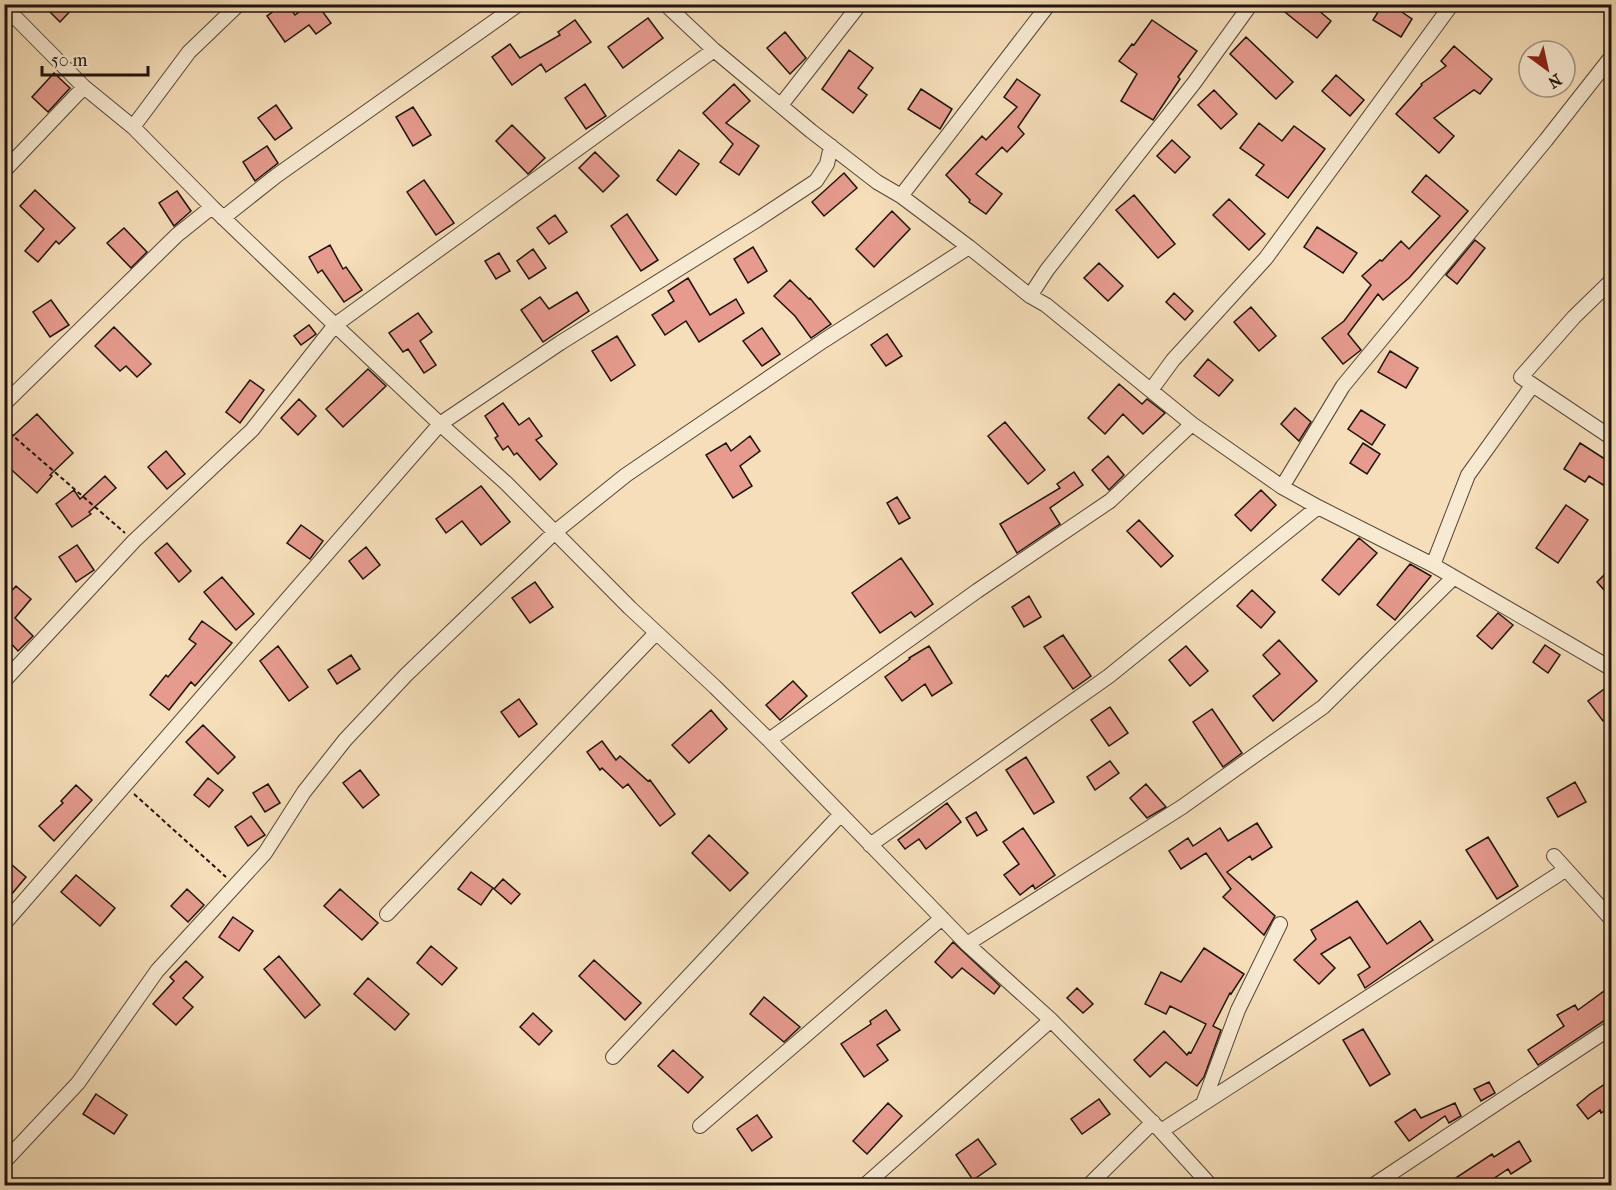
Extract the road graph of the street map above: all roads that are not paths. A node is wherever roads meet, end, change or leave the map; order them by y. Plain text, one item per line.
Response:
1 (238, 4) edge
2 (519, 4) edge
3 (665, 4) edge
4 (860, 4) edge
5 (1049, 4) edge
6 (1251, 4) edge
7 (1452, 4) edge
8 (12, 9) edge
9 (714, 50) junction
10 (1611, 56) edge
11 (84, 87) junction
12 (781, 105) junction
13 (134, 127) junction
14 (831, 146) junction
15 (4, 171) edge
16 (901, 196) junction
17 (212, 207) junction
18 (223, 218) junction
19 (969, 247) junction
20 (1611, 280) edge
21 (1030, 296) junction
22 (335, 325) junction
23 (1532, 386) junction
24 (1151, 390) junction
25 (4, 404) edge
26 (440, 424) junction
27 (1192, 424) junction
28 (1611, 438) edge
29 (1282, 487) junction
30 (1318, 507) junction
31 (555, 532) junction
32 (1433, 565) junction
33 (1453, 578) junction
34 (656, 633) junction
35 (1611, 669) edge
36 (4, 681) edge
37 (769, 740) junction
38 (841, 814) junction
39 (870, 844) junction
40 (1554, 856) dead end
41 (1559, 874) dead end
42 (387, 914) dead end
43 (942, 918) junction
44 (1611, 920) edge
45 (4, 924) edge
46 (1280, 924) dead end
47 (967, 944) junction
48 (1051, 1020) junction
49 (1611, 1027) edge
50 (613, 1057) dead end
51 (1203, 1104) junction
52 (700, 1126) dead end
53 (1157, 1127) junction
54 (4, 1162) edge
55 (864, 1185) edge
56 (1088, 1185) edge
57 (1211, 1185) edge
58 (1372, 1185) edge

1 - 13 street
2 - 18 street
3 - 9 street
4 - 12 street
5 - 16 street
6 - 21 street
7 - 24 street
8 - 11 street
9 - 12 street
9 - 22 street
10 - 29 street
11 - 13 street
11 - 15 street
12 - 14 street
13 - 17 street
14 - 16 street
14 - 26 street
16 - 19 street
17 - 18 street
17 - 25 street
18 - 22 street
19 - 21 street
19 - 31 street
20 - 23 street
21 - 24 street
22 - 26 street
22 - 36 street
23 - 28 street
23 - 32 street
24 - 27 street
26 - 31 street
26 - 45 street
27 - 29 street
27 - 37 street
29 - 30 street
30 - 32 street
30 - 39 street
31 - 34 street
31 - 54 street
32 - 33 street
33 - 35 street
33 - 47 street
34 - 37 street
34 - 42 street
37 - 38 street
38 - 39 street
38 - 50 street
39 - 43 street
40 - 44 street
41 - 51 street
43 - 47 street
43 - 52 street
46 - 51 street
47 - 48 street
48 - 53 street
48 - 55 street
49 - 58 street
51 - 53 street
53 - 56 street
53 - 57 street

